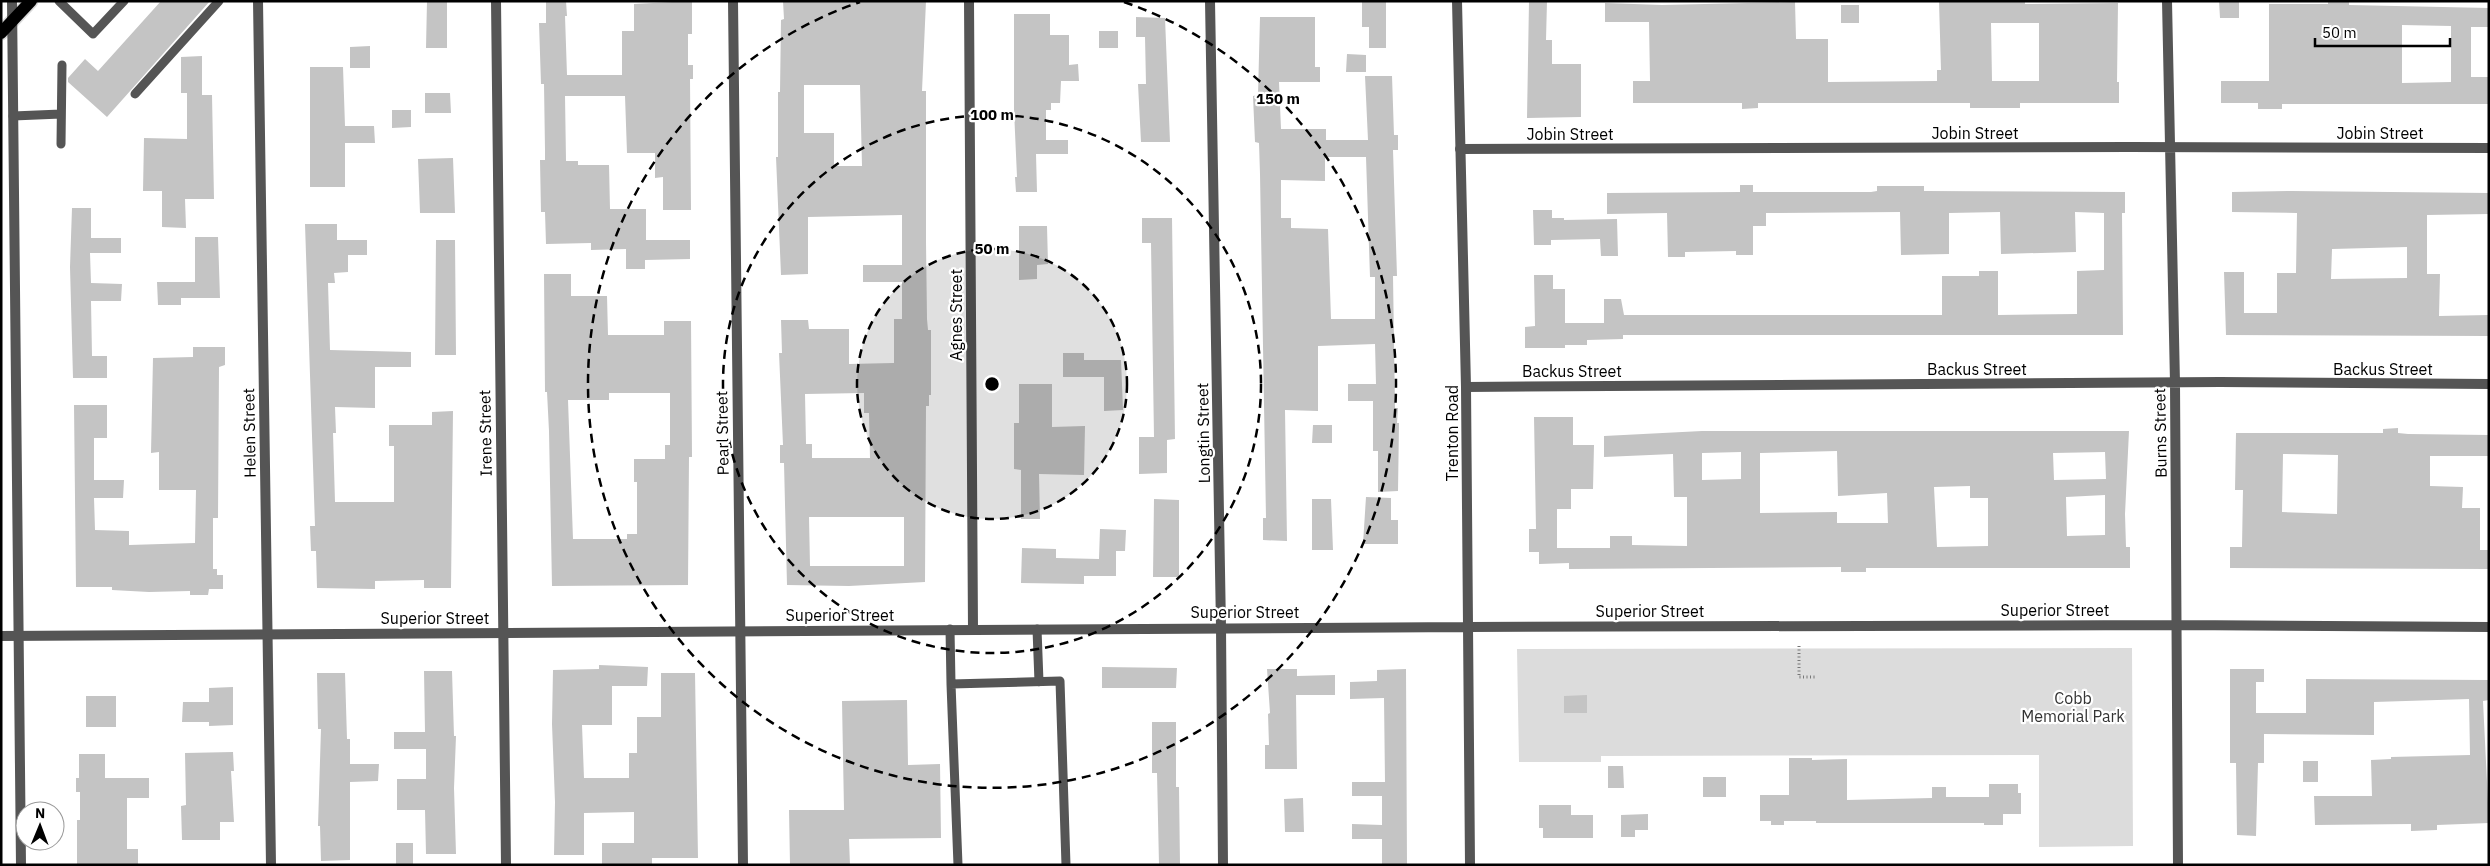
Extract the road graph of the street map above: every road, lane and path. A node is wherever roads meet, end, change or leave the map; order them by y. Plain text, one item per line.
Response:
1 (12, 1) edge
2 (31, 1) edge
3 (59, 1) edge
4 (124, 1) edge
5 (220, 1) edge
6 (258, 1) edge
7 (496, 1) edge
8 (733, 1) edge
9 (969, 1) edge
10 (1210, 1) edge
11 (1457, 1) edge
12 (2167, 1) edge
13 (12, 21) junction
14 (1, 33) edge
15 (62, 65) dead end
16 (135, 94) dead end
17 (61, 114) junction
18 (13, 116) junction
19 (60, 144) dead end
20 (2170, 147) junction
21 (2489, 148) edge
22 (1460, 149) junction
23 (2175, 383) junction
24 (2489, 384) edge
25 (1466, 386) junction
26 (2178, 625) junction
27 (1221, 627) junction
28 (1468, 627) junction
29 (2489, 627) edge
30 (974, 629) junction
31 (1037, 629) junction
32 (740, 630) junction
33 (950, 630) junction
34 (503, 632) junction
35 (266, 634) junction
36 (1, 636) edge
37 (17, 636) junction
38 (1799, 646) dead end
39 (1815, 677) dead end
40 (1038, 682) junction
41 (951, 684) junction
42 (20, 865) edge
43 (271, 865) edge
44 (506, 865) edge
45 (743, 865) edge
46 (958, 865) edge
47 (1066, 865) edge
48 (1223, 865) edge
49 (1470, 865) edge
50 (2178, 865) edge

1 - 13 street
2 - 13 main road
3 - 4 lane
5 - 16 lane
6 - 35 street, Helen Street
7 - 34 street, Irene Street
8 - 32 street, Pearl Street
9 - 30 street, Agnes Street
10 - 27 street, Longtin Street
11 - 22 street, Trenton Road
12 - 20 street, Burns Street
13 - 14 main road
13 - 18 street
15 - 17 lane
17 - 18 lane
17 - 19 lane
18 - 37 street
20 - 21 street, Jobin Street
20 - 22 street, Jobin Street
20 - 23 street, Burns Street
22 - 25 street, Trenton Road
23 - 24 street, Backus Street
23 - 25 street, Backus Street
23 - 26 street, Burns Street
25 - 28 street, Trenton Road
26 - 28 street, Superior Street
26 - 29 street, Superior Street
26 - 50 street, Burns Street
27 - 28 street, Superior Street
27 - 31 street, Superior Street
27 - 48 street, Longtin Street
28 - 49 street, Trenton Road
30 - 31 street, Superior Street
30 - 33 street, Superior Street
31 - 40 lane
32 - 33 street, Superior Street
32 - 34 street, Superior Street
32 - 45 street, Pearl Street
33 - 41 lane
34 - 35 street, Superior Street
34 - 44 street, Irene Street
35 - 37 street, Superior Street
35 - 43 street, Helen Street
36 - 37 street, Superior Street
37 - 42 street
38 - 39 path
40 - 41 lane
40 - 47 lane
41 - 46 lane

